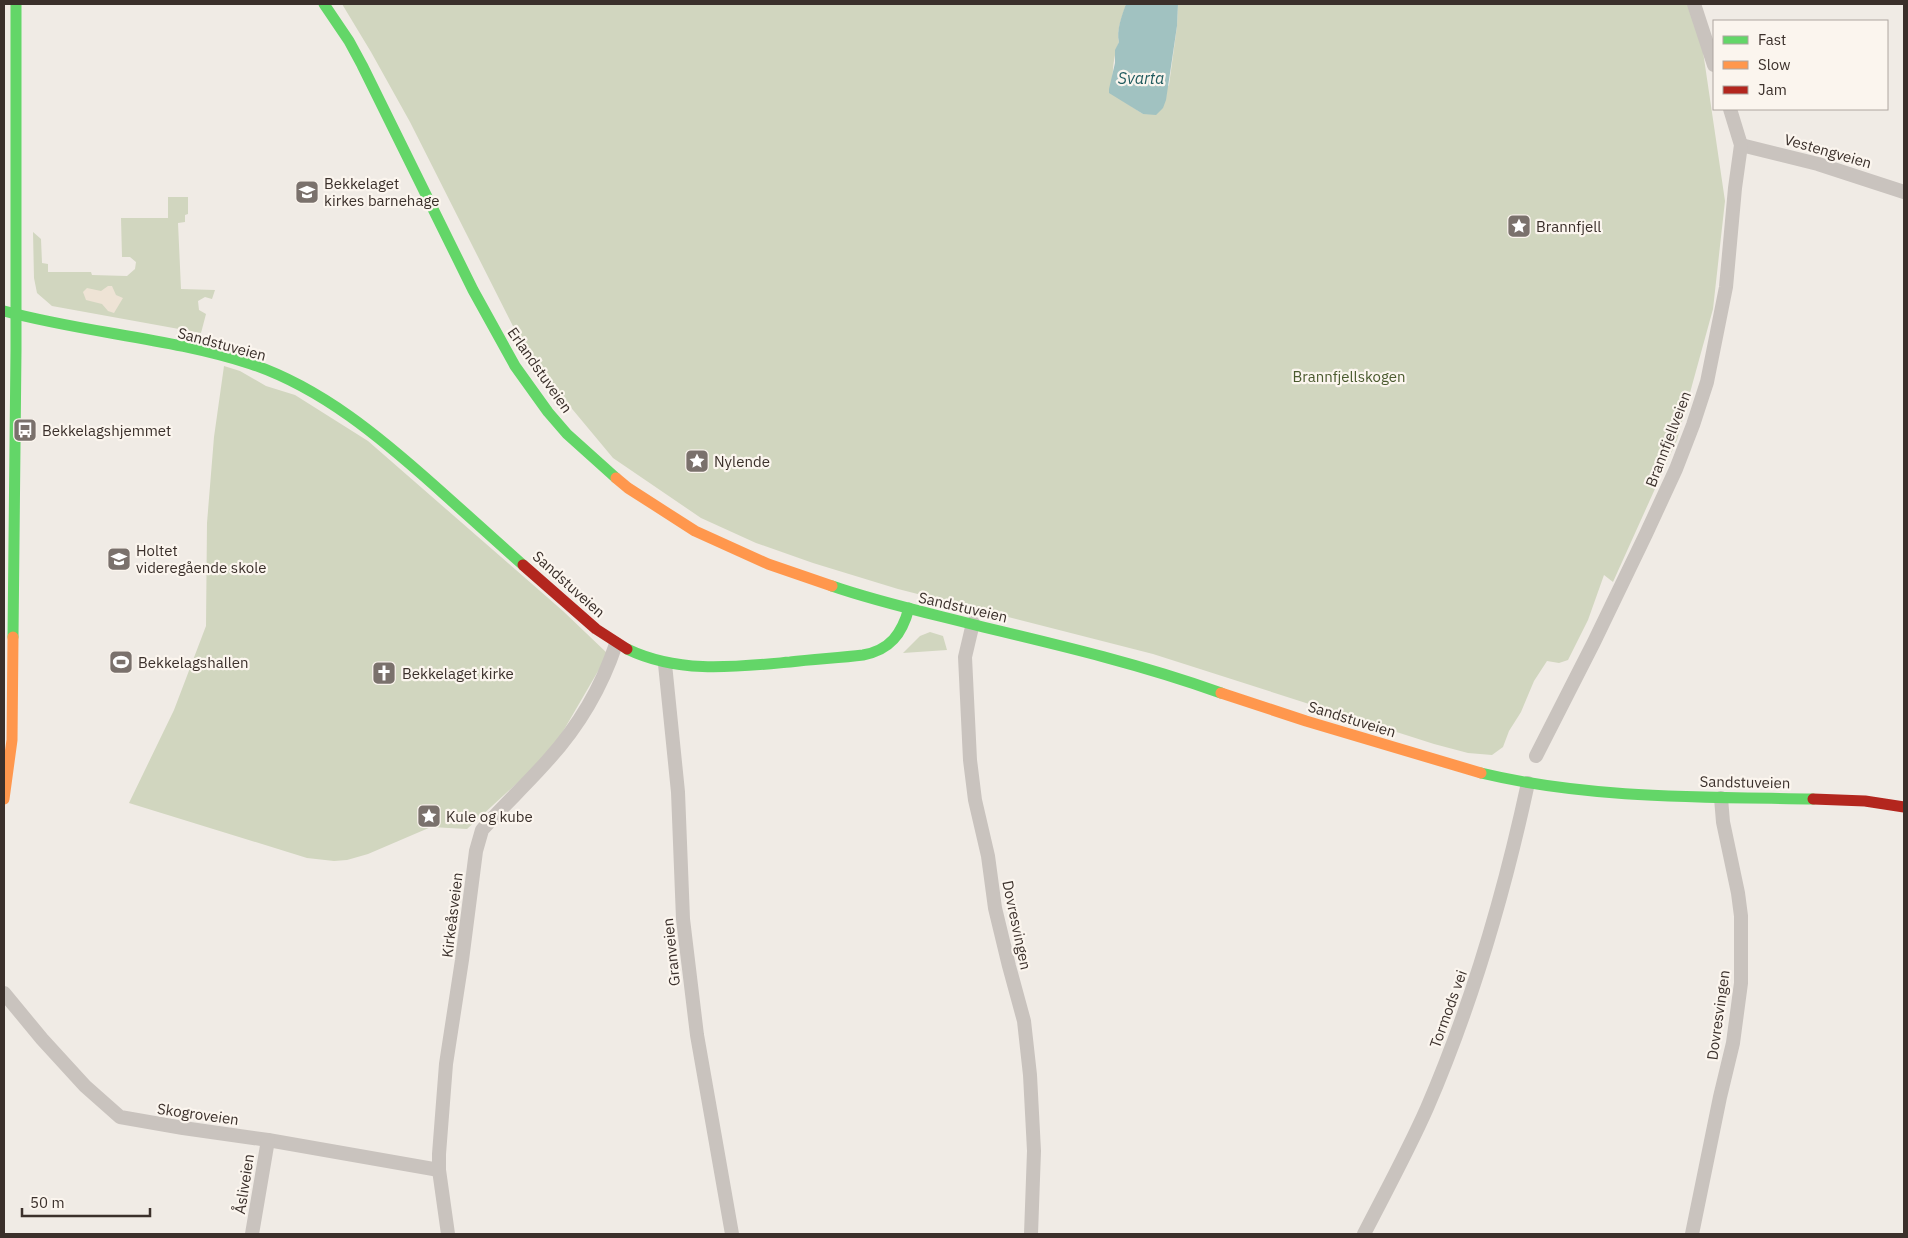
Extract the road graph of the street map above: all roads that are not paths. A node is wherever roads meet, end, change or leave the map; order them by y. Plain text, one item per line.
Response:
1 (16, 4) edge
2 (324, 4) edge
3 (1694, 4) edge
4 (1713, 62) edge
5 (1730, 110) edge
6 (1741, 145) junction
7 (1904, 192) edge
8 (9, 313) edge
9 (909, 608) junction
10 (973, 624) junction
11 (616, 644) junction
12 (665, 664) junction
13 (1536, 756) dead end
14 (1528, 783) junction
15 (1721, 798) junction
16 (4, 799) edge
17 (1904, 807) edge
18 (4, 993) edge
19 (268, 1140) junction
20 (439, 1170) junction
21 (252, 1234) edge
22 (448, 1234) edge
23 (732, 1234) edge
24 (1031, 1234) edge
25 (1364, 1234) edge
26 (1692, 1234) edge

1 - 8 street
2 - 9 street, Erlandstuveien
3 - 4 street
5 - 6 street, Brannfjellveien
6 - 7 street, Vestengveien
6 - 13 street, Brannfjellveien
8 - 11 street, Sandstuveien
8 - 16 street
9 - 10 street, Sandstuveien
9 - 12 street, Sandstuveien
10 - 14 street, Sandstuveien
10 - 24 street, Dovresvingen
11 - 12 street, Sandstuveien
11 - 20 street, Kirkeåsveien
12 - 23 street, Granveien
14 - 15 street, Sandstuveien
14 - 25 street, Tormods vei
15 - 17 street, Sandstuveien
15 - 26 street, Dovresvingen
18 - 19 street, Skogroveien
19 - 20 street, Skogroveien
19 - 21 street, Åsliveien
20 - 22 street, Kirkeåsveien

